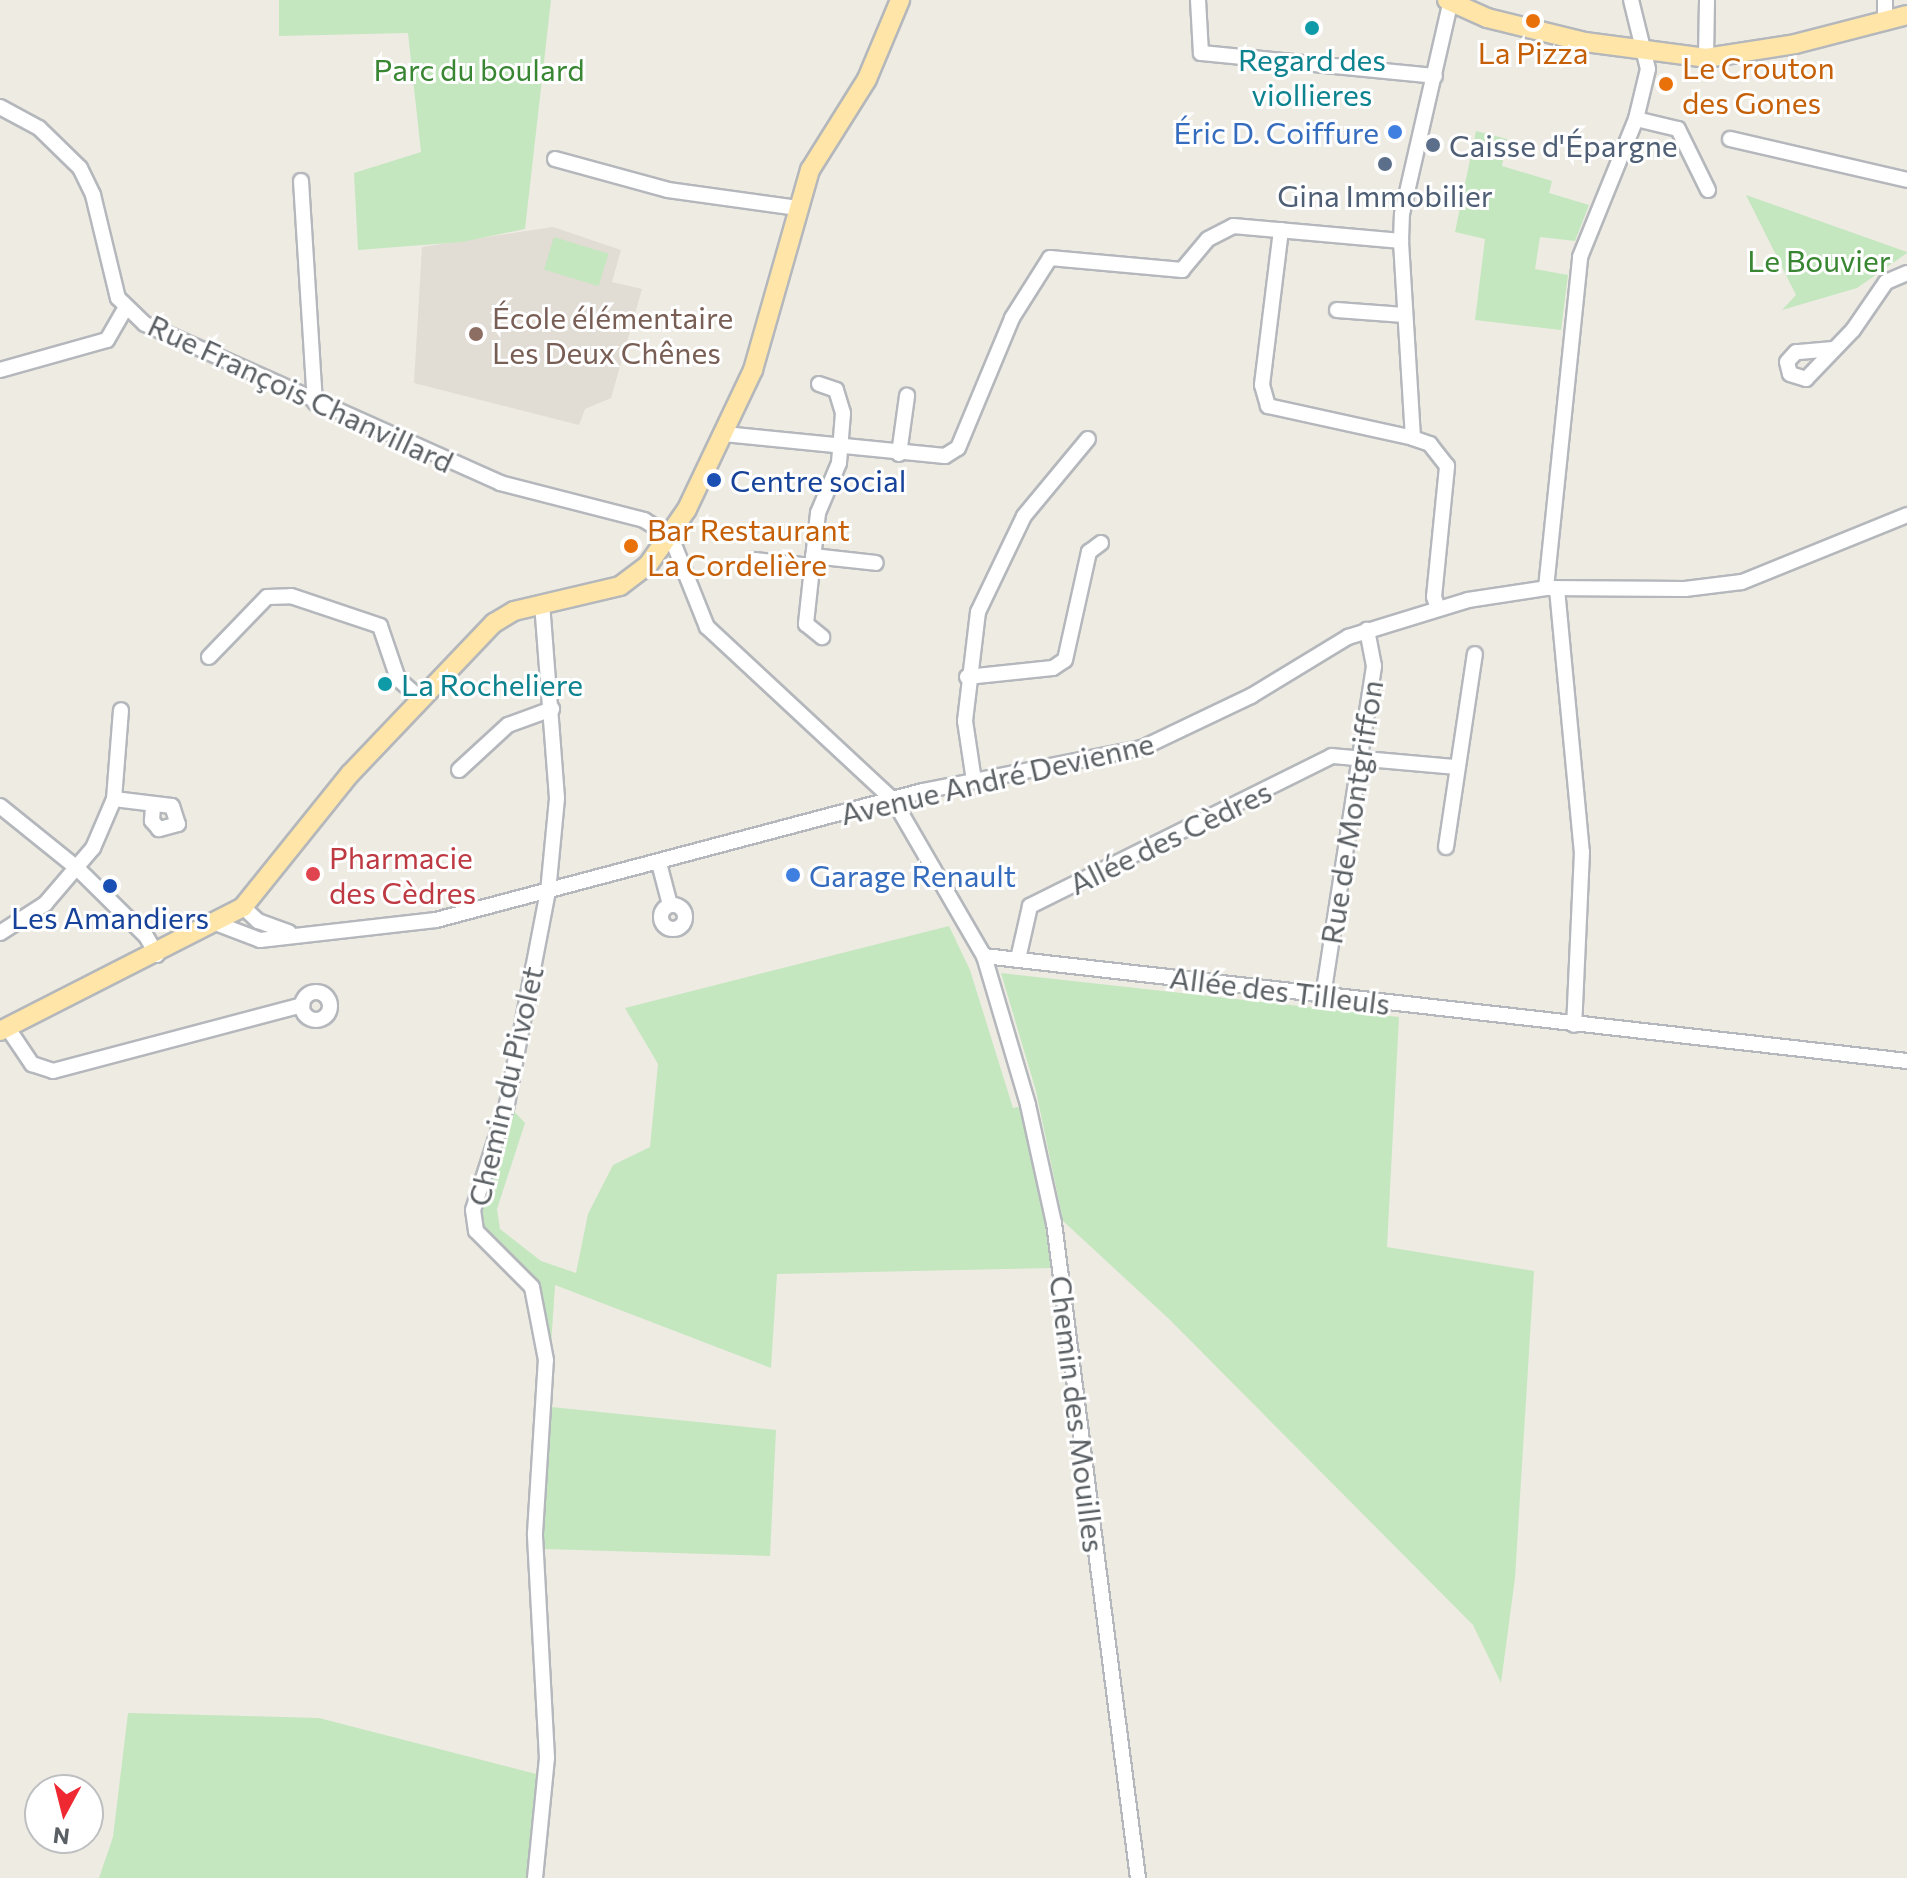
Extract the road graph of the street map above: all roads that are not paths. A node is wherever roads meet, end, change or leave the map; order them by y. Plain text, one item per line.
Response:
1 (900, 0) edge
2 (1631, 0) edge
3 (1707, 0) edge
4 (1198, 1) edge
5 (1449, 1) edge
6 (1885, 9) edge
7 (1907, 15) edge
8 (1644, 52) junction
9 (1706, 58) junction
10 (1435, 76) junction
11 (0, 107) edge
12 (1636, 119) junction
13 (1730, 139) dead end
14 (555, 159) dead end
15 (1907, 180) edge
16 (301, 181) dead end
17 (1708, 190) dead end
18 (798, 208) junction
19 (1281, 230) junction
20 (1401, 241) junction
21 (1907, 273) edge
22 (125, 309) junction
23 (1337, 310) dead end
24 (1404, 315) junction
25 (1833, 349) dead end
26 (0, 370) edge
27 (819, 384) dead end
28 (907, 396) dead end
29 (315, 403) junction
30 (724, 434) junction
31 (1413, 438) junction
32 (1088, 439) dead end
33 (840, 448) junction
34 (899, 454) junction
35 (1907, 515) edge
36 (671, 537) junction
37 (1101, 543) dead end
38 (754, 560) dead end
39 (813, 561) junction
40 (876, 563) dead end
41 (1552, 589) junction
42 (542, 605) junction
43 (1438, 608) junction
44 (1367, 630) junction
45 (822, 637) dead end
46 (1475, 654) dead end
47 (209, 657) dead end
48 (967, 677) junction
49 (421, 699) junction
50 (552, 709) junction
51 (121, 710) dead end
52 (1360, 755) junction
53 (1456, 767) junction
54 (459, 770) dead end
55 (974, 781) junction
56 (114, 799) junction
57 (894, 801) junction
58 (153, 805) dead end
59 (0, 806) edge
60 (1446, 847) dead end
61 (659, 863) junction
62 (78, 869) junction
63 (548, 892) junction
64 (670, 905) dead end
65 (243, 907) junction
66 (218, 924) junction
67 (0, 933) edge
68 (294, 933) junction
69 (157, 955) junction
70 (984, 956) junction
71 (1018, 959) junction
72 (1323, 996) junction
73 (302, 1005) dead end
74 (1574, 1025) junction
75 (4, 1029) edge
76 (1907, 1061) edge
77 (535, 1878) edge
78 (1138, 1878) edge

1 - 18 main road
2 - 8 street
3 - 9 street
4 - 10 street
5 - 8 main road
5 - 10 street
6 - 7 main road
6 - 9 main road
8 - 9 main road
8 - 12 street
10 - 20 street
11 - 22 street, Rue François Chanvillard
12 - 17 street
12 - 41 street
13 - 15 street
14 - 18 street
16 - 29 street
18 - 30 main road
19 - 20 street
19 - 31 street
19 - 34 street
20 - 24 street
21 - 25 street
22 - 26 street
22 - 29 street, Rue François Chanvillard
23 - 24 street
24 - 31 street
27 - 33 street
28 - 34 street
29 - 36 street, Rue François Chanvillard
30 - 33 street
30 - 36 main road
31 - 43 street
32 - 48 street
33 - 34 street
33 - 39 street
35 - 41 street, Avenue André Devienne
36 - 42 main road
36 - 57 street, Chemin des Mouilles
37 - 48 street
38 - 39 street
39 - 40 street
39 - 45 street
41 - 43 street, Avenue André Devienne
41 - 74 street
42 - 49 main road
42 - 50 street, Chemin du Pivolet
43 - 44 street, Avenue André Devienne
44 - 52 street, Rue de Montgriffon
44 - 55 street, Avenue André Devienne
46 - 53 street
47 - 49 street
48 - 55 street
49 - 65 main road
50 - 54 street
50 - 63 street, Chemin du Pivolet
51 - 56 street
52 - 53 street
52 - 71 street, Allée des Cèdres
52 - 72 street, Rue de Montgriffon
53 - 60 street
55 - 57 street, Avenue André Devienne
56 - 58 street
56 - 62 street
57 - 61 street, Avenue André Devienne
57 - 70 street, Chemin des Mouilles
59 - 62 street
61 - 63 street, Avenue André Devienne
61 - 64 street
62 - 67 street
62 - 69 street
63 - 68 street, Avenue André Devienne
63 - 77 street, Chemin du Pivolet
65 - 66 main road
65 - 68 street, Avenue André Devienne
66 - 68 street, Avenue André Devienne
66 - 69 main road
69 - 75 main road
70 - 71 street, Allée des Tilleuls
70 - 78 street, Chemin des Mouilles
71 - 72 street, Allée des Tilleuls
72 - 74 street, Allée des Tilleuls
73 - 75 street
74 - 76 street, Allée des Tilleuls

